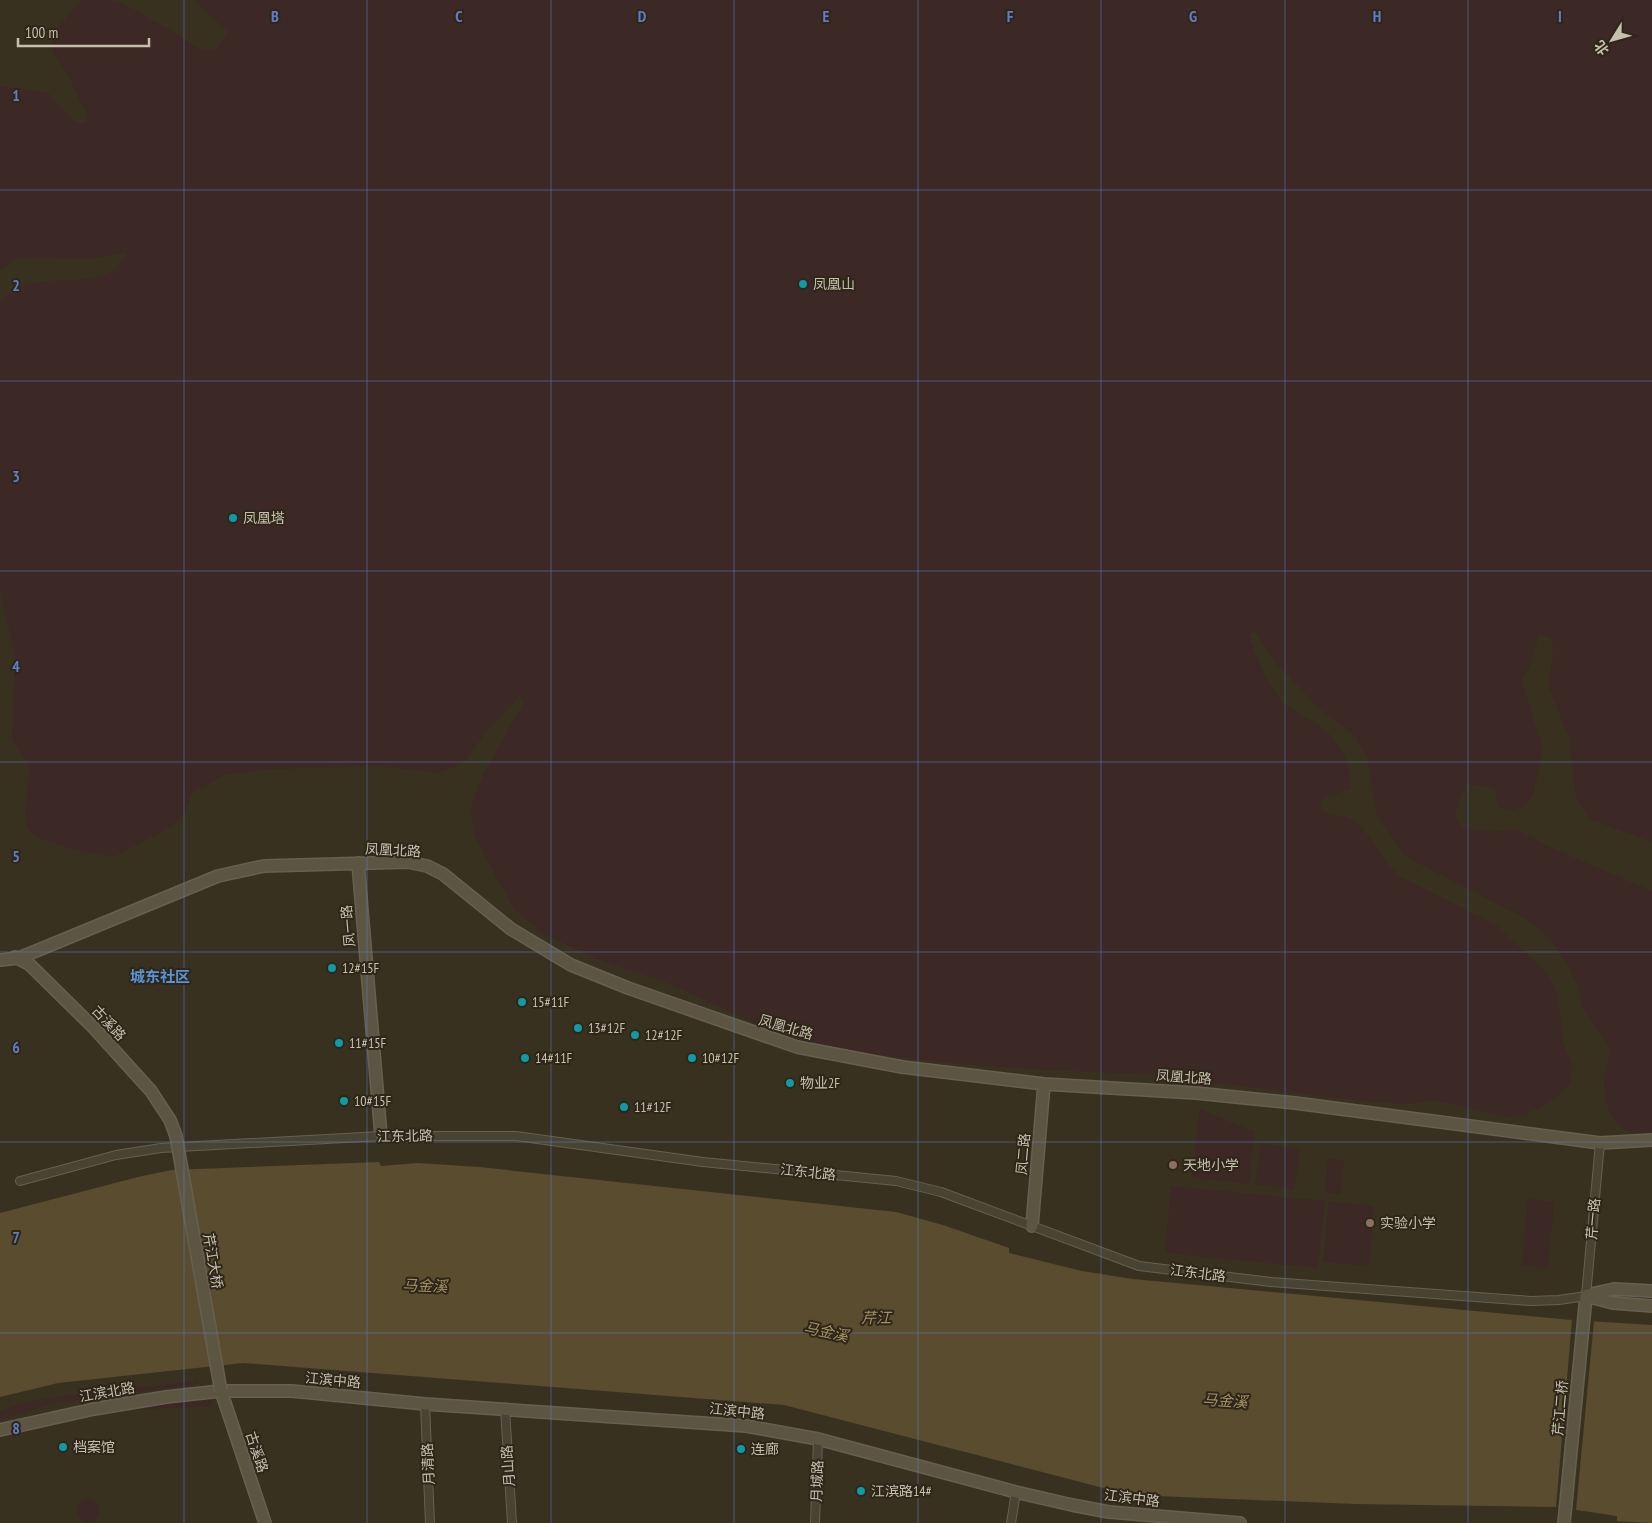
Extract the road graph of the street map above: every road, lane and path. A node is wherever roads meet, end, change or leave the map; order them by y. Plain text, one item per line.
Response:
1 (358, 863) junction
2 (0, 953) edge
3 (19, 958) junction
4 (0, 960) edge
5 (1044, 1084) junction
6 (176, 1136) joint
7 (382, 1136) junction
8 (1652, 1140) edge
9 (1600, 1143) junction
10 (20, 1181) dead end
11 (1032, 1226) junction
12 (1652, 1291) edge
13 (1586, 1296) junction
14 (1652, 1306) edge
15 (221, 1391) junction
16 (425, 1404) junction
17 (505, 1408) junction
18 (0, 1430) edge
19 (818, 1440) junction
20 (1016, 1492) junction
21 (1144, 1519) edge
22 (265, 1523) edge
23 (430, 1523) edge
24 (512, 1523) edge
25 (815, 1523) edge
26 (1011, 1523) edge
27 (1240, 1523) edge
28 (1564, 1523) edge

1 - 3 main road, 凤凰北路
1 - 5 main road, 凤凰北路
1 - 7 main road, 凤一路
2 - 3 main road, 古溪路
3 - 4 main road, 凤凰北路
3 - 6 main road, 古溪路
5 - 9 main road, 凤凰北路
5 - 11 main road, 凤二路
6 - 15 main road, 芹江大桥, bridge
7 - 10 street, 江东北路
7 - 11 street, 江东北路
8 - 9 main road, 凤凰北路
9 - 13 street, 芹一路
11 - 13 street, 江东北路
12 - 13 main road
13 - 14 main road
13 - 28 main road, 芹江二桥
15 - 16 main road, 江滨中路
15 - 18 main road, 江滨北路
15 - 22 main road, 古溪路
16 - 17 main road, 江滨中路
16 - 23 street, 月清路
17 - 19 main road, 江滨中路
17 - 24 street, 月山路
19 - 20 main road, 江滨中路
19 - 25 street, 月城路
20 - 21 main road, 江滨中路
20 - 26 street
21 - 27 main road, 江滨中路

